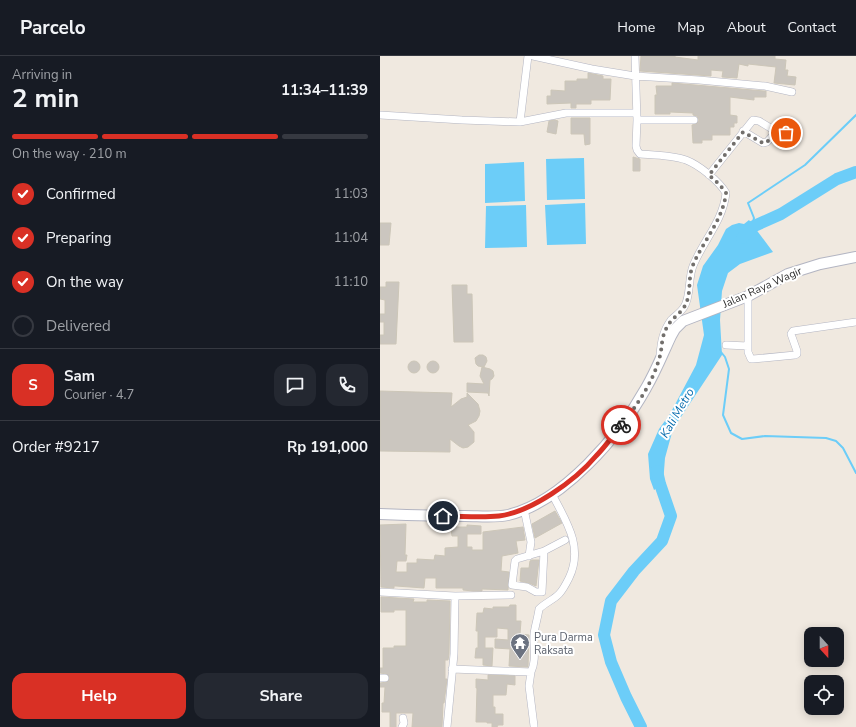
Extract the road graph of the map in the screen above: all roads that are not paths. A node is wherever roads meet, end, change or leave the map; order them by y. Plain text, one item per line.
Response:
1 (528, 56) edge
2 (533, 56) edge
3 (635, 56) edge
4 (635, 76) junction
5 (792, 92) dead end
6 (380, 115) edge
7 (636, 116) junction
8 (694, 120) dead end
9 (520, 122) junction
10 (794, 124) dead end
11 (743, 132) junction
12 (776, 132) junction
13 (709, 175) junction
14 (856, 257) edge
15 (748, 296) junction
16 (856, 322) edge
17 (726, 345) dead end
18 (748, 346) junction
19 (660, 359) junction
20 (552, 494) junction
21 (524, 509) junction
22 (380, 514) edge
23 (565, 540) dead end
24 (531, 542) junction
25 (541, 552) junction
26 (529, 556) junction
27 (380, 592) edge
28 (511, 595) dead end
29 (455, 596) junction
30 (452, 669) junction
31 (531, 672) junction
32 (403, 718) dead end
33 (534, 726) dead end
34 (402, 727) edge
35 (447, 727) edge

1 - 9 street
2 - 4 street
3 - 4 street
4 - 5 street
4 - 7 street
6 - 9 street
7 - 8 street
7 - 9 street
7 - 13 street
10 - 12 street
11 - 12 street
11 - 12 street
11 - 13 street
13 - 19 street
14 - 15 main road, Jalan Raya Wagir
15 - 18 street
15 - 19 main road, Jalan Raya Wagir
16 - 18 street
17 - 18 street
19 - 20 main road, Jalan Raya Wagir
20 - 21 main road, Jalan Raya Wagir
20 - 31 street
21 - 22 main road, Jalan Raya Wagir
21 - 24 street
23 - 25 street
24 - 25 street
24 - 26 street
25 - 26 street
25 - 26 street
27 - 29 street
28 - 29 street
29 - 30 street
30 - 31 street
30 - 35 street
31 - 33 street
32 - 34 street

